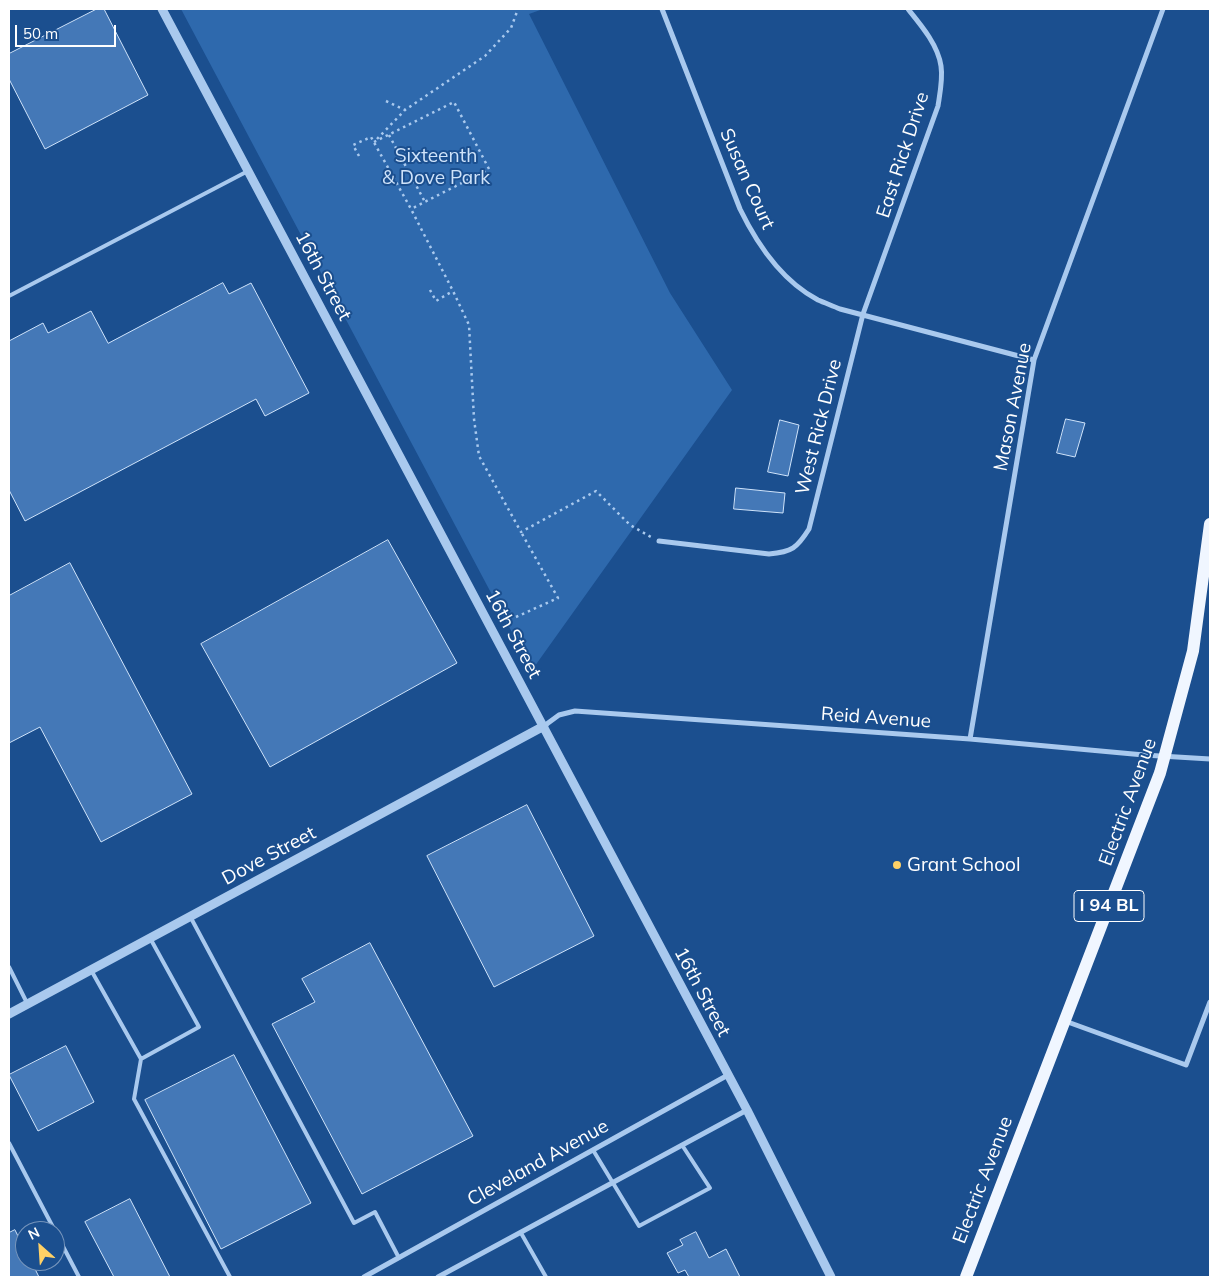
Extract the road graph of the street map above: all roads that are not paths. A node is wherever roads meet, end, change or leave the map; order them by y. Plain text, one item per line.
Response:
1 (162, 9) edge
2 (662, 9) edge
3 (908, 9) edge
4 (1163, 9) edge
5 (248, 171) junction
6 (9, 296) edge
7 (863, 314) junction
8 (1034, 360) junction
9 (1210, 524) edge
10 (659, 541) road end
11 (544, 726) junction
12 (970, 739) junction
13 (1165, 756) junction
14 (1210, 760) edge
15 (190, 917) junction
16 (150, 938) junction
17 (9, 968) edge
18 (91, 970) junction
19 (1210, 1002) edge
20 (28, 1004) junction
21 (9, 1014) edge
22 (1065, 1020) junction
23 (141, 1059) junction
24 (728, 1075) junction
25 (746, 1110) junction
26 (9, 1143) edge
27 (682, 1145) junction
28 (592, 1149) junction
29 (612, 1183) junction
30 (520, 1233) junction
31 (399, 1258) junction
32 (79, 1277) edge
33 (230, 1277) edge
34 (364, 1277) edge
35 (438, 1277) edge
36 (546, 1277) edge
37 (831, 1277) edge
38 (966, 1277) edge

1 - 5 street, 16th Street
2 - 7 street, Susan Court
3 - 7 street, East Rick Drive
4 - 8 street, Mason Avenue
5 - 6 lane
5 - 11 street, 16th Street
7 - 8 street, Susan Court
7 - 10 street, West Rick Drive
8 - 12 street, Mason Avenue
9 - 13 main road, Electric Avenue / I 94 BL
11 - 12 street, Reid Avenue
11 - 15 street, Dove Street
11 - 24 street, 16th Street
12 - 13 street, Reid Avenue
13 - 14 street, Reid Avenue
13 - 22 main road, Electric Avenue / I 94 BL
15 - 16 street, Dove Street
15 - 31 lane
16 - 18 street, Dove Street
16 - 23 lane
17 - 20 lane
18 - 20 street, Dove Street
18 - 23 lane
19 - 22 street
20 - 21 street, Dove Street
22 - 38 main road, Electric Avenue / I 94 BL
23 - 33 lane
24 - 25 street, 16th Street
24 - 28 street, Cleveland Avenue
25 - 27 street
25 - 37 street, 16th Street
26 - 32 lane
27 - 29 street
27 - 29 lane
28 - 29 lane
28 - 31 street, Cleveland Avenue
29 - 30 street
30 - 35 street
30 - 36 lane
31 - 34 street, Cleveland Avenue

